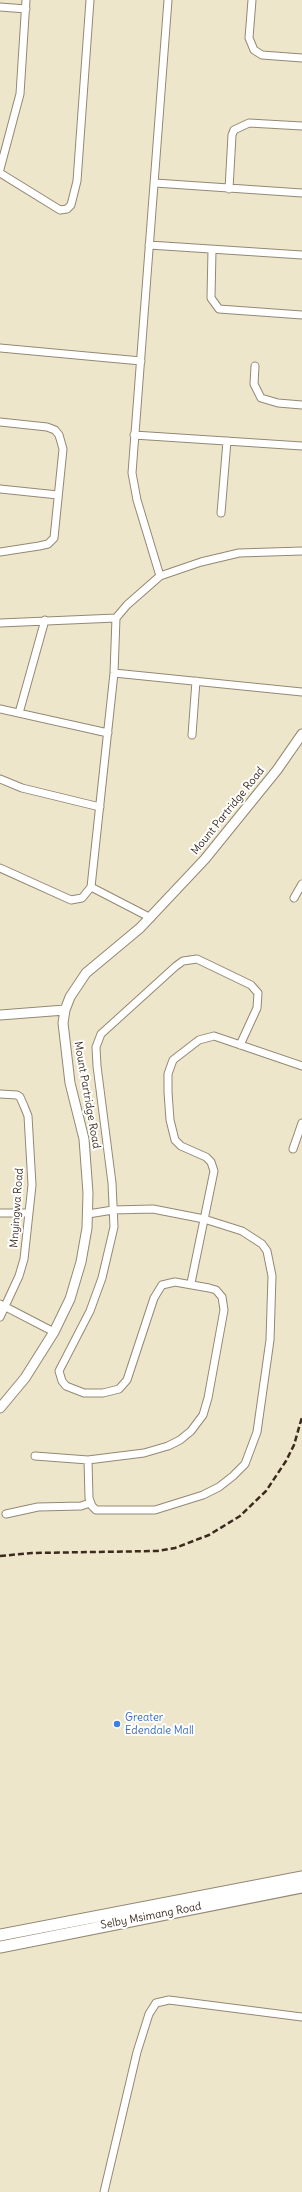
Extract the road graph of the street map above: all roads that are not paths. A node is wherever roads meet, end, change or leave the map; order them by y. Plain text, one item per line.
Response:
1 (26, 0) edge
2 (90, 0) edge
3 (168, 0) edge
4 (252, 0) edge
5 (0, 7) edge
6 (26, 9) junction
7 (302, 58) edge
8 (302, 126) edge
9 (0, 169) edge
10 (0, 172) edge
11 (155, 182) junction
12 (229, 189) junction
13 (302, 193) edge
14 (149, 245) junction
15 (212, 250) junction
16 (302, 254) edge
17 (302, 315) edge
18 (0, 348) edge
19 (141, 361) junction
20 (255, 366) dead end
21 (302, 405) edge
22 (0, 422) edge
23 (134, 434) junction
24 (227, 441) junction
25 (302, 446) edge
26 (0, 489) edge
27 (58, 495) junction
28 (221, 512) dead end
29 (302, 551) edge
30 (0, 552) edge
31 (160, 576) junction
32 (116, 618) junction
33 (45, 620) junction
34 (0, 623) edge
35 (114, 672) junction
36 (196, 681) junction
37 (302, 692) edge
38 (0, 709) edge
39 (19, 713) junction
40 (108, 732) junction
41 (302, 734) edge
42 (192, 735) dead end
43 (0, 779) edge
44 (100, 807) junction
45 (0, 868) edge
46 (302, 884) edge
47 (91, 887) junction
48 (294, 898) dead end
49 (151, 918) junction
50 (65, 1010) junction
51 (0, 1015) edge
52 (240, 1045) junction
53 (302, 1066) edge
54 (0, 1094) edge
55 (302, 1123) edge
56 (302, 1148) edge
57 (113, 1210) junction
58 (0, 1213) edge
59 (29, 1213) junction
60 (88, 1214) junction
61 (204, 1219) junction
62 (191, 1283) junction
63 (3, 1305) edge
64 (0, 1318) edge
65 (54, 1332) junction
66 (0, 1408) edge
67 (35, 1456) dead end
68 (88, 1460) junction
69 (90, 1503) junction
70 (6, 1514) dead end
71 (302, 1877) edge
72 (302, 1887) edge
73 (0, 1935) edge
74 (0, 1947) edge
75 (302, 2017) edge
76 (104, 2192) edge

1 - 6 street
2 - 10 street
3 - 11 street
4 - 7 street
5 - 6 street
6 - 9 street
8 - 12 street
11 - 12 street
11 - 14 street
12 - 13 street
14 - 15 street
14 - 19 street
15 - 16 street
15 - 17 street
18 - 19 street
19 - 23 street
20 - 21 street
22 - 27 street
23 - 24 street
23 - 31 street
24 - 25 street
24 - 28 street
26 - 27 street
27 - 30 street
29 - 31 street
31 - 32 street
32 - 33 street
32 - 35 street
33 - 34 street
33 - 39 street
35 - 36 street
35 - 40 street
36 - 37 street
36 - 42 street
38 - 39 street
39 - 40 street
40 - 44 street
41 - 49 street, Mount Partridge Road
43 - 44 street
44 - 47 street
45 - 47 street
46 - 48 street
47 - 49 street
49 - 50 street, Mount Partridge Road
50 - 51 street
50 - 60 street, Mount Partridge Road
52 - 53 street
52 - 57 street
52 - 61 street
54 - 59 street, Mnyingwa Road
55 - 56 street
57 - 60 street
57 - 61 street
57 - 62 street
58 - 59 street
59 - 63 street, Mnyingwa Road
60 - 65 street, Mount Partridge Road
61 - 62 street
61 - 69 street
62 - 68 street
63 - 64 street, Mnyingwa Road
63 - 65 street
65 - 66 street, Mount Partridge Road
67 - 68 street
68 - 69 street
69 - 70 street
71 - 73 main road, Selby Msimang Road
72 - 74 main road, Selby Msimang Road
75 - 76 street

